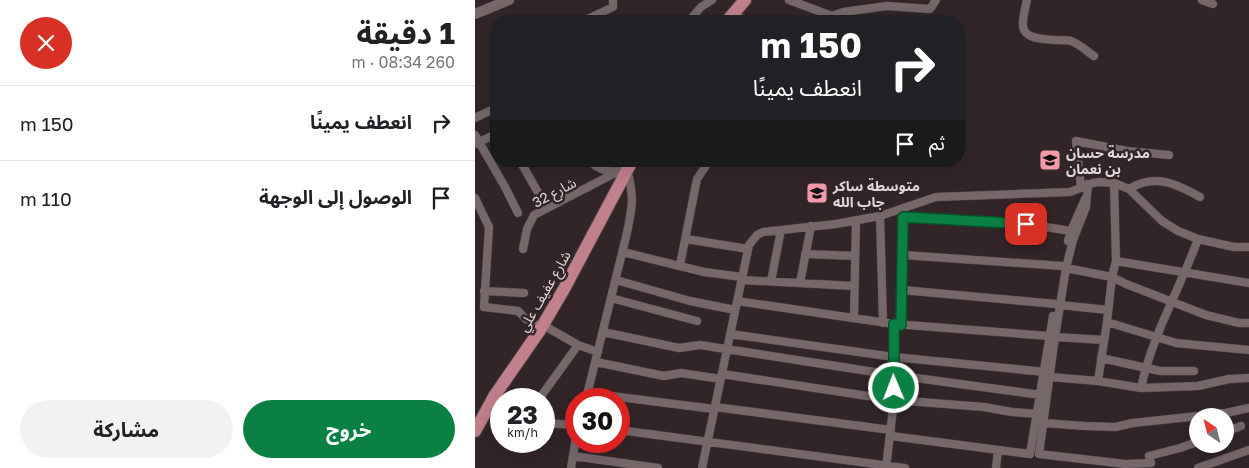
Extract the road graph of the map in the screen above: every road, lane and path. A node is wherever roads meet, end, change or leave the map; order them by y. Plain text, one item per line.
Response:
1 (509, 0) edge
2 (613, 0) edge
3 (712, 0) edge
4 (745, 0) edge
5 (789, 0) edge
6 (936, 0) edge
7 (1027, 0) edge
8 (1202, 0) edge
9 (699, 3) edge
10 (487, 4) edge
11 (1213, 4) dead end
12 (475, 14) edge
13 (596, 15) edge
14 (692, 15) edge
15 (732, 15) edge
16 (826, 15) edge
17 (841, 15) edge
18 (1094, 56) dead end
19 (490, 111) edge
20 (475, 118) edge
21 (490, 136) edge
22 (476, 140) edge
23 (1169, 155) dead end
24 (490, 164) edge
25 (492, 167) edge
26 (523, 167) edge
27 (596, 167) edge
28 (705, 167) dead end
29 (625, 168) edge
30 (1114, 183) junction
31 (1086, 188) junction
32 (1129, 188) junction
33 (1201, 197) dead end
34 (475, 198) edge
35 (547, 208) junction
36 (518, 213) dead end
37 (903, 213) junction
38 (880, 216) junction
39 (856, 220) junction
40 (811, 226) junction
41 (781, 230) junction
42 (1071, 231) junction
43 (686, 239) junction
44 (1199, 239) junction
45 (1249, 247) edge
46 (523, 249) dead end
47 (748, 249) junction
48 (623, 252) junction
49 (805, 254) junction
50 (903, 255) junction
51 (855, 256) junction
52 (1116, 261) junction
53 (680, 265) junction
54 (1065, 267) junction
55 (1186, 272) junction
56 (1112, 277) junction
57 (742, 279) junction
58 (616, 280) junction
59 (771, 281) junction
60 (800, 283) junction
61 (1249, 283) edge
62 (854, 286) junction
63 (484, 290) junction
64 (902, 290) junction
65 (524, 294) dead end
66 (611, 298) junction
67 (737, 301) junction
68 (1172, 301) junction
69 (1058, 304) junction
70 (735, 310) junction
71 (1108, 310) junction
72 (853, 318) junction
73 (697, 321) dead end
74 (883, 322) junction
75 (1107, 322) junction
76 (1249, 323) edge
77 (898, 325) junction
78 (542, 326) junction
79 (603, 332) junction
80 (730, 334) junction
81 (1052, 337) junction
82 (1156, 337) junction
83 (1104, 340) junction
84 (578, 345) junction
85 (727, 349) junction
86 (1249, 350) edge
87 (598, 352) junction
88 (894, 357) junction
89 (1101, 358) junction
90 (596, 362) junction
91 (1145, 369) junction
92 (1194, 371) dead end
93 (894, 375) junction
94 (1047, 375) junction
95 (721, 376) junction
96 (1249, 378) edge
97 (1098, 381) junction
98 (547, 388) edge
99 (589, 388) edge
100 (1141, 388) junction
101 (1041, 394) junction
102 (630, 400) edge
103 (894, 400) junction
104 (489, 406) joint
105 (714, 408) junction
106 (1249, 408) edge
107 (1037, 414) junction
108 (1043, 423) junction
109 (1241, 426) dead end
110 (1234, 429) edge
111 (475, 431) edge
112 (630, 432) edge
113 (891, 433) junction
114 (707, 442) junction
115 (1189, 445) edge
116 (998, 450) junction
117 (1249, 450) edge
118 (574, 453) edge
119 (573, 456) junction
120 (886, 467) edge
121 (571, 468) edge
122 (658, 468) edge
123 (702, 468) edge
124 (905, 468) edge
125 (996, 468) edge
126 (1198, 468) edge

1 - 10 street
2 - 13 street
3 - 9 street
4 - 15 main road
5 - 16 street
6 - 17 street
7 - 18 street
8 - 11 street
9 - 14 street
10 - 12 street
19 - 20 street
21 - 22 street
22 - 24 street
23 - 31 street
25 - 36 street
26 - 35 street
27 - 29 street
28 - 43 street
29 - 35 street, شارع 32
29 - 48 street
29 - 78 main road, شارع عفيف علي
30 - 31 street
30 - 32 street
30 - 52 street
31 - 37 street
31 - 42 street
31 - 54 street
32 - 33 street
32 - 44 street
34 - 63 street
35 - 46 street, شارع 32
37 - 38 street
37 - 42 street
37 - 50 street
38 - 39 street
38 - 74 street
39 - 40 street
39 - 51 street
40 - 41 street
40 - 49 street
41 - 47 street
41 - 59 street
42 - 54 street
43 - 47 street
43 - 53 street
44 - 45 street
44 - 55 street
47 - 57 street
48 - 53 street
48 - 58 street
49 - 51 street
49 - 60 street
50 - 54 street
50 - 64 street
51 - 62 street
52 - 55 street
52 - 56 street
53 - 57 street
54 - 56 street
54 - 69 street
55 - 61 street
55 - 68 street
56 - 68 street
56 - 71 street
57 - 59 street
57 - 67 street
58 - 66 street
58 - 70 street
59 - 60 street
60 - 62 street
62 - 72 street
63 - 65 street
63 - 78 street
64 - 69 street
64 - 77 street
66 - 73 street
66 - 79 street
67 - 70 street
67 - 72 street
68 - 76 street
68 - 82 street
69 - 71 street
69 - 81 street
70 - 80 street
71 - 75 street
72 - 74 street
74 - 77 street
75 - 82 street
75 - 83 street
77 - 81 street
77 - 88 street
78 - 84 street
78 - 104 main road, شارع عفيف علي
79 - 85 street
79 - 87 street
80 - 85 street
80 - 88 street
81 - 83 street
81 - 94 street
82 - 86 street
82 - 91 street
83 - 89 street
84 - 87 street
84 - 98 street
85 - 93 street
85 - 95 street
87 - 90 street
88 - 93 street
88 - 94 street
89 - 91 street
89 - 97 street
90 - 95 street
90 - 99 street
91 - 92 street
91 - 100 street
93 - 101 street
93 - 103 street
94 - 97 street
94 - 101 street
94 - 108 street
95 - 103 street
95 - 105 street
96 - 100 street
97 - 100 street
101 - 107 street
102 - 105 street
103 - 107 street
103 - 113 street
104 - 111 main road, شارع عفيف علي
105 - 113 street
105 - 114 street
106 - 108 street
107 - 116 street
108 - 115 street
109 - 110 street
112 - 114 street
113 - 116 street
113 - 120 street
114 - 120 street
114 - 123 street
116 - 125 street
117 - 126 street
118 - 119 street
119 - 121 street
119 - 122 street
120 - 124 street

